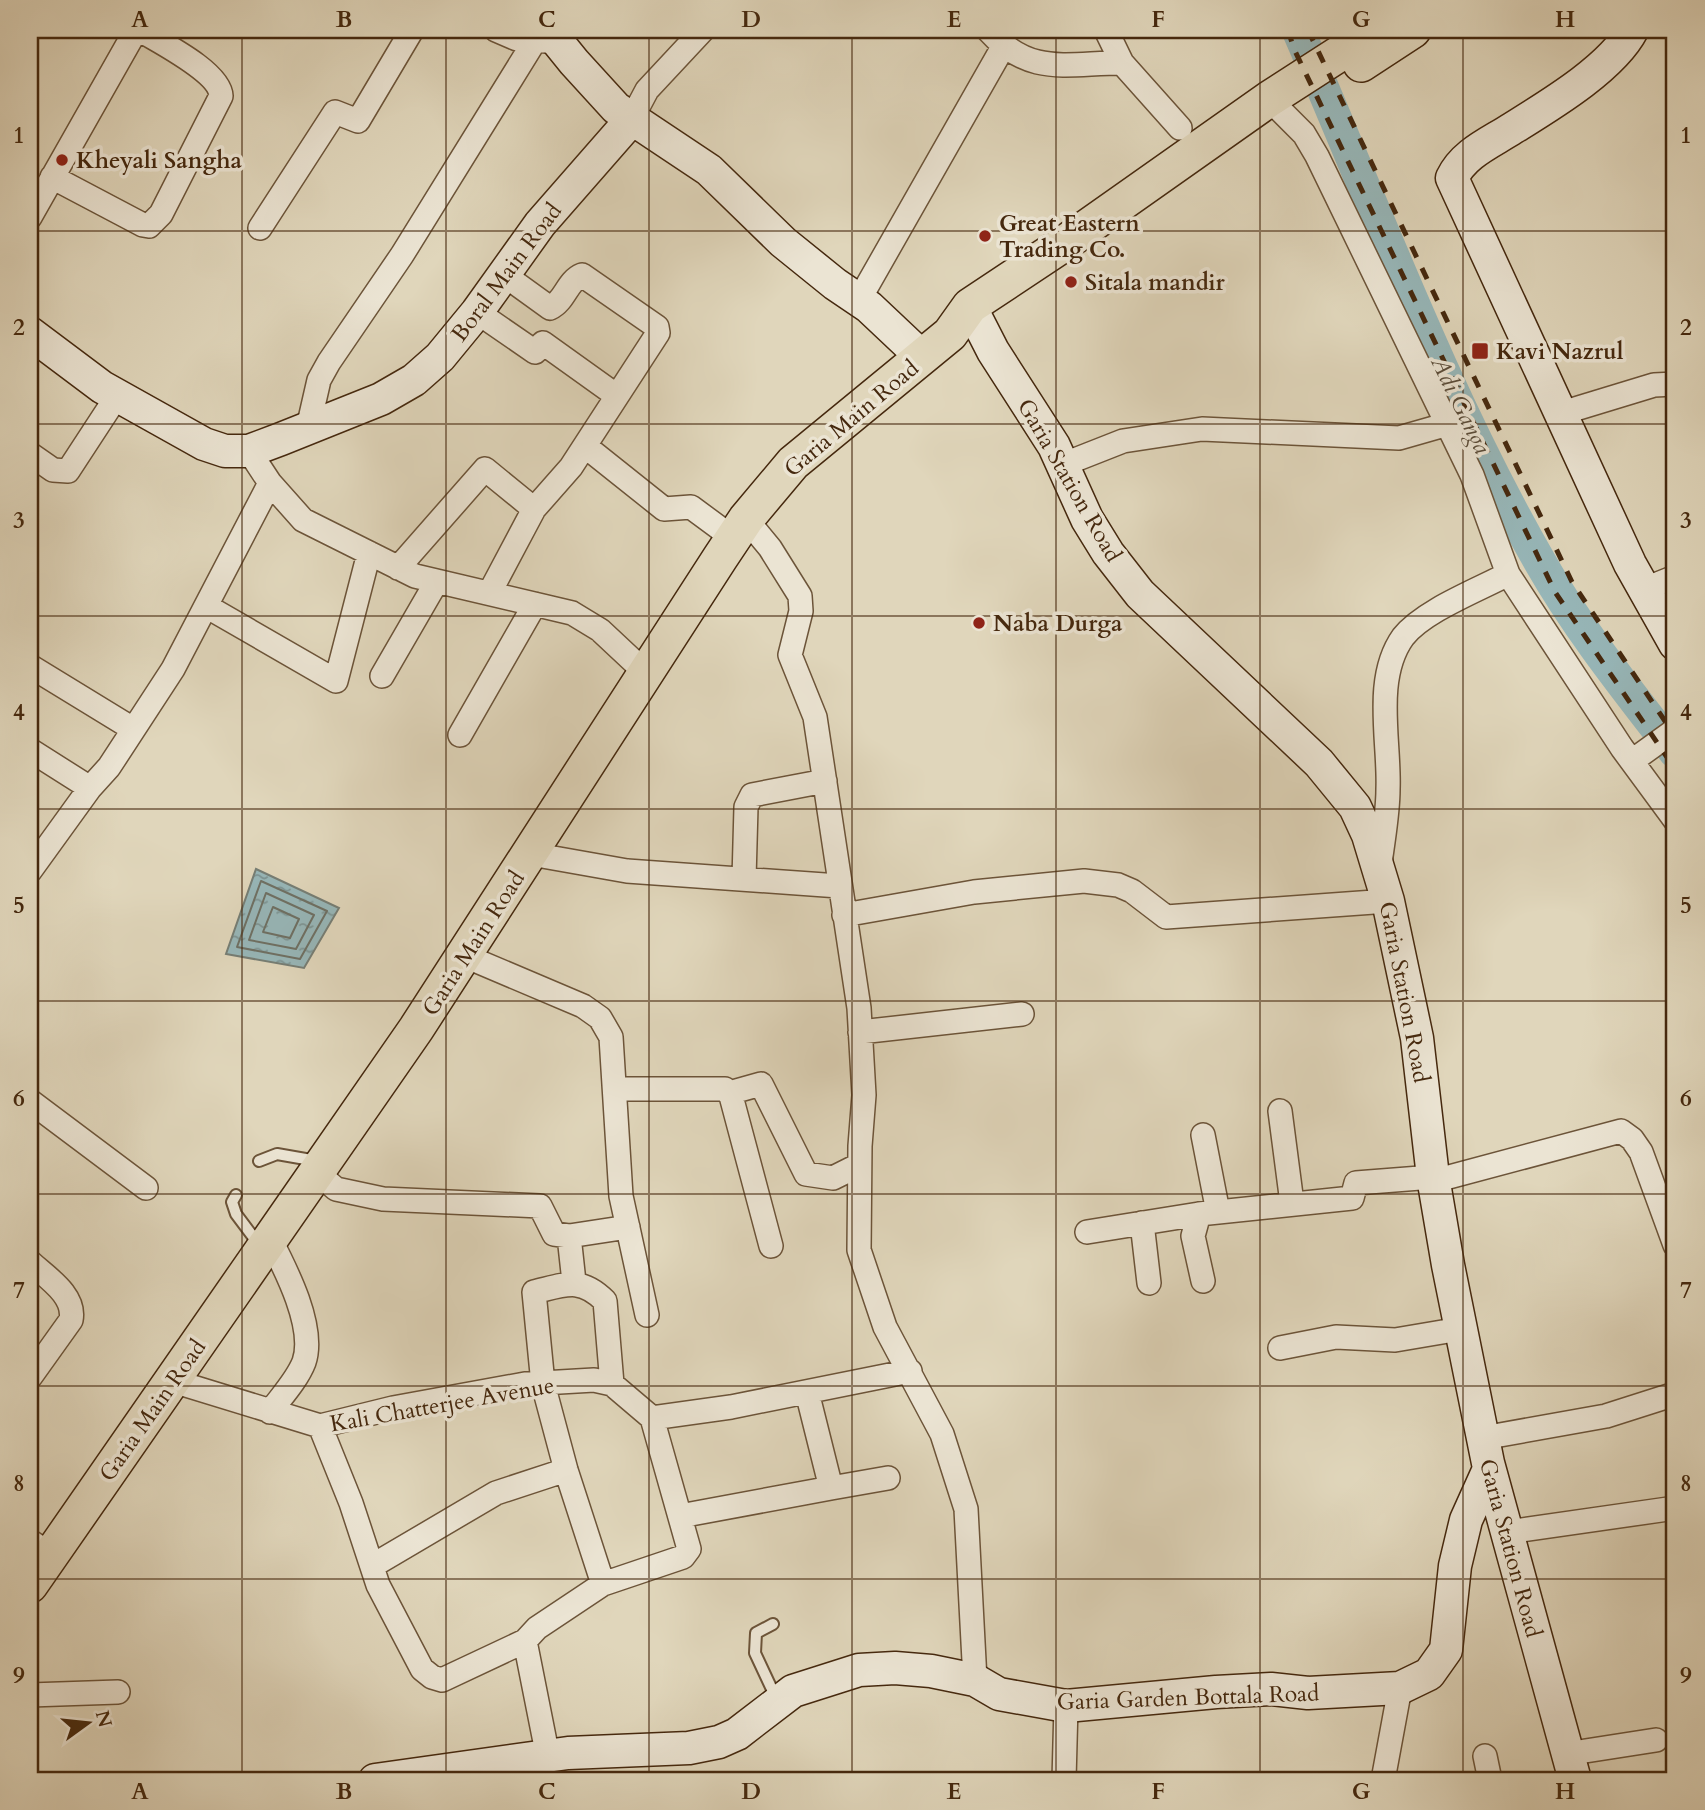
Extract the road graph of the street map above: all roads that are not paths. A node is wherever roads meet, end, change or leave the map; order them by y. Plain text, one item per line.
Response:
1 (138, 30) edge
2 (412, 30) edge
3 (496, 30) edge
4 (703, 30) edge
5 (1106, 30) edge
6 (1632, 30) edge
7 (1388, 34) edge
8 (548, 37) edge
9 (996, 38) edge
10 (1122, 63) junction
11 (1277, 107) junction
12 (631, 120) junction
13 (1180, 128) dead end
14 (52, 177) junction
15 (30, 217) edge
16 (260, 228) dead end
17 (503, 274) junction
18 (859, 300) junction
19 (477, 312) junction
20 (967, 322) junction
21 (30, 333) edge
22 (922, 357) junction
23 (1675, 364) edge
24 (1665, 384) edge
25 (117, 396) junction
26 (617, 396) junction
27 (1562, 413) junction
28 (1448, 424) junction
29 (308, 428) junction
30 (585, 446) junction
31 (249, 451) junction
32 (30, 454) edge
33 (1062, 465) junction
34 (270, 483) junction
35 (534, 509) junction
36 (739, 529) junction
37 (369, 553) junction
38 (398, 568) junction
39 (1508, 574) junction
40 (1675, 577) edge
41 (437, 581) junction
42 (1644, 589) junction
43 (490, 592) junction
44 (535, 604) junction
45 (206, 606) junction
46 (1675, 644) edge
47 (30, 666) edge
48 (647, 674) junction
49 (382, 676) dead end
50 (133, 729) junction
51 (1675, 730) edge
52 (460, 735) dead end
53 (30, 750) edge
54 (1632, 761) junction
55 (825, 781) junction
56 (90, 788) junction
57 (1675, 820) edge
58 (531, 854) junction
59 (1380, 869) junction
60 (30, 871) edge
61 (744, 879) junction
62 (839, 886) junction
63 (1388, 901) junction
64 (844, 915) junction
65 (465, 956) junction
66 (1022, 1014) dead end
67 (860, 1032) junction
68 (615, 1089) junction
69 (729, 1093) junction
70 (30, 1101) edge
71 (1280, 1111) dead end
72 (1203, 1136) dead end
73 (259, 1161) dead end
74 (859, 1165) junction
75 (318, 1167) junction
76 (1434, 1179) junction
77 (146, 1188) dead end
78 (236, 1195) dead end
79 (1292, 1203) junction
80 (1208, 1213) junction
81 (1142, 1223) junction
82 (628, 1227) junction
83 (1087, 1232) dead end
84 (569, 1236) junction
85 (265, 1243) junction
86 (1675, 1245) edge
87 (771, 1246) dead end
88 (30, 1262) edge
89 (1203, 1281) dead end
90 (573, 1282) junction
91 (1149, 1283) dead end
92 (647, 1315) dead end
93 (1460, 1328) junction
94 (1280, 1348) dead end
95 (910, 1371) junction
96 (30, 1376) edge
97 (173, 1381) junction
98 (543, 1384) junction
99 (612, 1384) junction
100 (807, 1392) junction
101 (1675, 1394) edge
102 (270, 1412) junction
103 (652, 1418) junction
104 (320, 1426) junction
105 (1486, 1453) junction
106 (566, 1470) junction
107 (888, 1478) dead end
108 (831, 1488) junction
109 (1675, 1508) edge
110 (680, 1516) junction
111 (1508, 1532) junction
112 (40, 1548) edge
113 (372, 1566) junction
114 (603, 1584) junction
115 (30, 1586) edge
116 (773, 1624) dead end
117 (525, 1641) junction
118 (975, 1680) junction
119 (1400, 1688) junction
120 (118, 1692) dead end
121 (30, 1695) edge
122 (778, 1703) junction
123 (1066, 1706) junction
124 (1656, 1740) dead end
125 (1485, 1756) dead end
126 (548, 1757) junction
127 (1571, 1767) edge
128 (375, 1780) edge
129 (1064, 1780) edge
130 (1383, 1780) edge
131 (1490, 1780) edge

1 - 14 street
1 - 14 street
2 - 16 street
3 - 8 street
4 - 12 street
5 - 10 street
6 - 27 main road
7 - 11 main road, Garia Main Road
8 - 12 main road
8 - 29 street
9 - 10 street
9 - 18 street
10 - 13 street
11 - 20 main road, Garia Main Road
11 - 28 street
12 - 17 main road, Boral Main Road
12 - 18 main road
14 - 15 street
17 - 19 main road, Boral Main Road
17 - 26 street
18 - 22 main road
19 - 26 street
19 - 29 main road, Boral Main Road
20 - 22 main road, Garia Main Road
20 - 33 main road, Garia Station Road
21 - 25 main road, Boral Main Road
22 - 36 main road, Garia Main Road
23 - 24 street
24 - 27 street
25 - 31 main road, Boral Main Road
25 - 32 street
26 - 30 street
27 - 42 main road
28 - 33 street
28 - 39 street
29 - 31 main road, Boral Main Road
30 - 35 street
30 - 36 street
31 - 34 street
33 - 59 main road, Garia Station Road
34 - 37 street
34 - 45 street
35 - 38 street
35 - 43 street
36 - 48 main road, Garia Main Road
36 - 55 street
37 - 38 street
37 - 45 street
38 - 41 street
39 - 54 street
39 - 59 street
40 - 42 street
41 - 43 street
41 - 49 street
42 - 46 main road
43 - 44 street
44 - 48 street
44 - 52 street
45 - 50 street
47 - 50 street
48 - 58 main road, Garia Main Road
50 - 56 street
51 - 54 street
53 - 56 street
54 - 57 street
55 - 61 street
55 - 62 street
56 - 60 street
58 - 61 street
58 - 65 main road, Garia Main Road
59 - 63 main road, Garia Station Road
61 - 62 street
62 - 64 street
63 - 64 street
63 - 76 main road, Garia Station Road
64 - 67 street
65 - 68 street
65 - 75 main road, Garia Main Road
66 - 67 street
67 - 74 street
68 - 69 street
68 - 82 street
69 - 74 street
69 - 87 street
70 - 77 street
71 - 79 street
72 - 80 street
73 - 75 lane
74 - 95 street
75 - 84 street
75 - 85 main road, Garia Main Road
76 - 79 street
76 - 86 street
76 - 93 main road, Garia Station Road
78 - 85 lane
79 - 80 street
80 - 81 street
80 - 89 street
81 - 83 street
81 - 91 street
82 - 84 street
82 - 92 street
84 - 90 street
85 - 97 main road, Garia Main Road
85 - 102 street
88 - 96 street
90 - 98 street
90 - 99 street
93 - 94 street
93 - 105 main road, Garia Station Road
95 - 100 street
95 - 118 street
97 - 102 street, Kali Chatterjee Avenue
97 - 112 main road, Garia Main Road
98 - 99 street, Kali Chatterjee Avenue
98 - 104 street, Kali Chatterjee Avenue
98 - 106 street
99 - 103 street
100 - 103 street
100 - 108 street
101 - 105 street
102 - 104 street, Kali Chatterjee Avenue
103 - 110 street
104 - 113 street
105 - 111 main road, Garia Station Road
105 - 119 main road
106 - 113 street
106 - 114 street
107 - 108 street
108 - 110 street
109 - 111 street
110 - 114 street
111 - 127 main road, Garia Station Road
112 - 115 main road, Garia Main Road
113 - 117 street
114 - 117 street
116 - 122 lane
117 - 126 street
118 - 122 main road, Garia Garden Bottala Road
118 - 123 main road, Garia Garden Bottala Road
119 - 123 main road, Garia Garden Bottala Road
119 - 130 street
120 - 121 street
122 - 126 main road, Garia Garden Bottala Road
123 - 129 street
124 - 127 street
125 - 131 street
126 - 128 main road, Garia Garden Bottala Road

